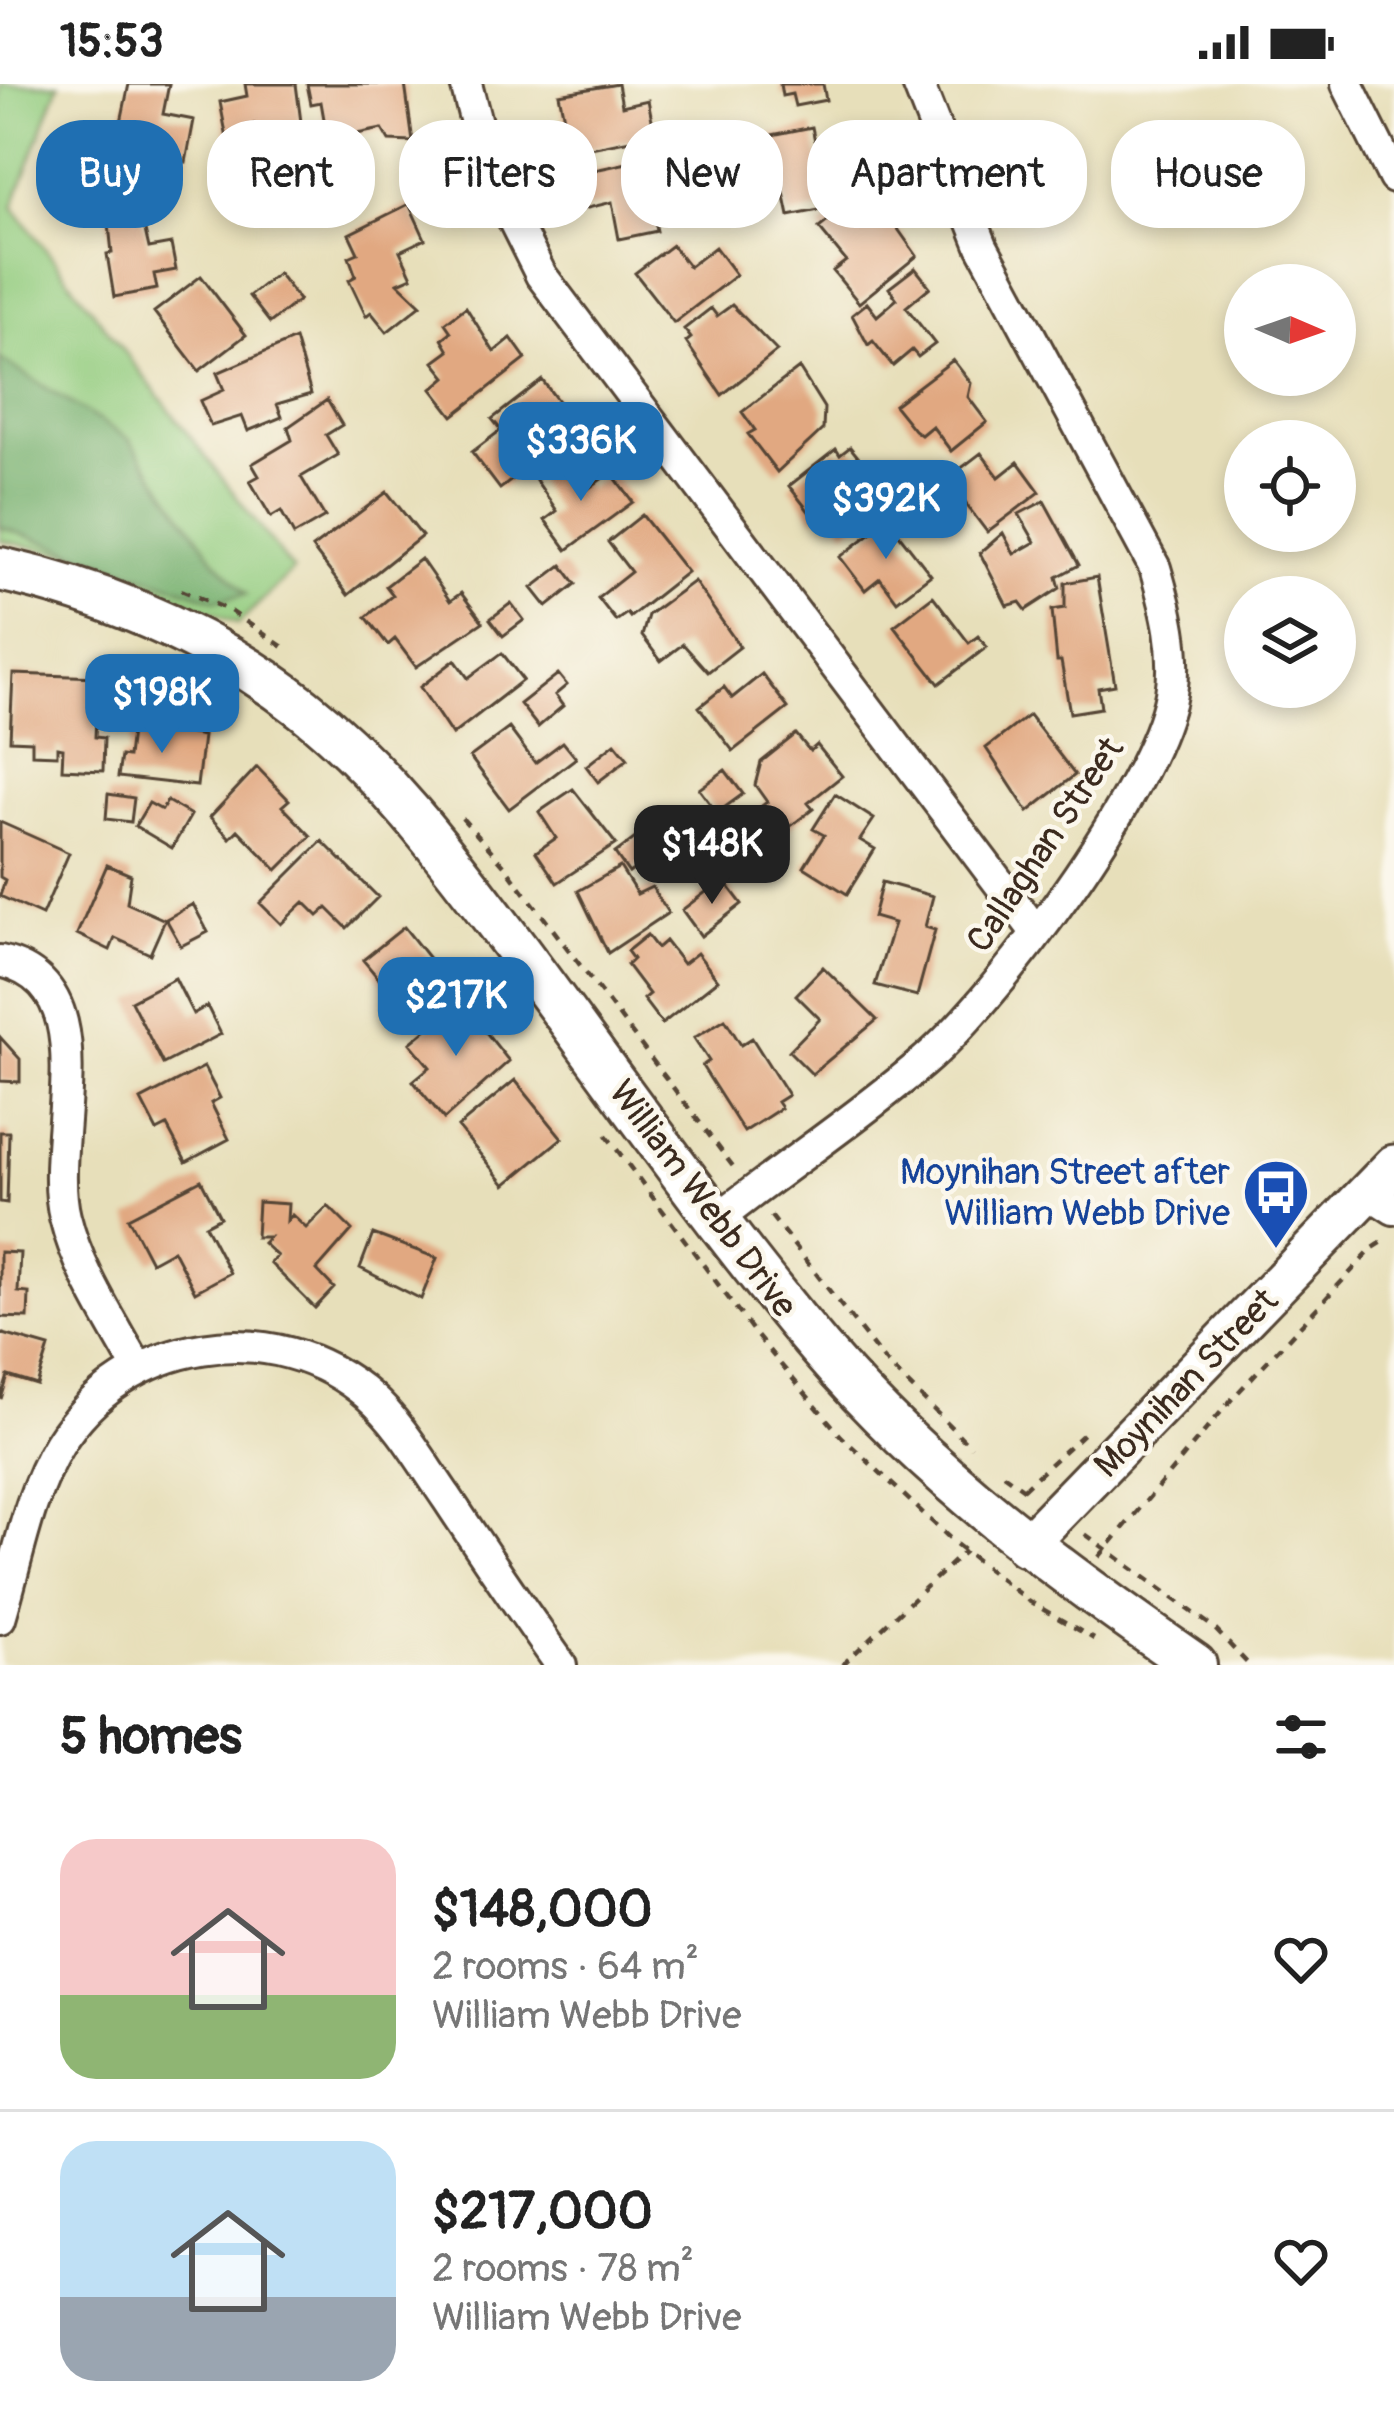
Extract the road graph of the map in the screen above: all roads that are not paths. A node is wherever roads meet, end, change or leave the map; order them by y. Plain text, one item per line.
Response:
1 (466, 84) edge
2 (918, 84) edge
3 (1346, 84) edge
4 (1394, 178) edge
5 (0, 569) edge
6 (1036, 932) junction
7 (0, 961) edge
8 (1386, 1189) edge
9 (719, 1218) junction
10 (138, 1369) junction
11 (1025, 1546) junction
12 (0, 1618) edge
13 (561, 1665) edge
14 (1195, 1665) edge

1 - 6 street
2 - 6 street, Callaghan Street
3 - 4 street
5 - 9 main road, William Webb Drive
6 - 9 street, Callaghan Street
7 - 10 street
8 - 11 street, Moynihan Street
9 - 11 main road, William Webb Drive
10 - 12 street
10 - 13 street
11 - 14 main road, William Webb Drive

